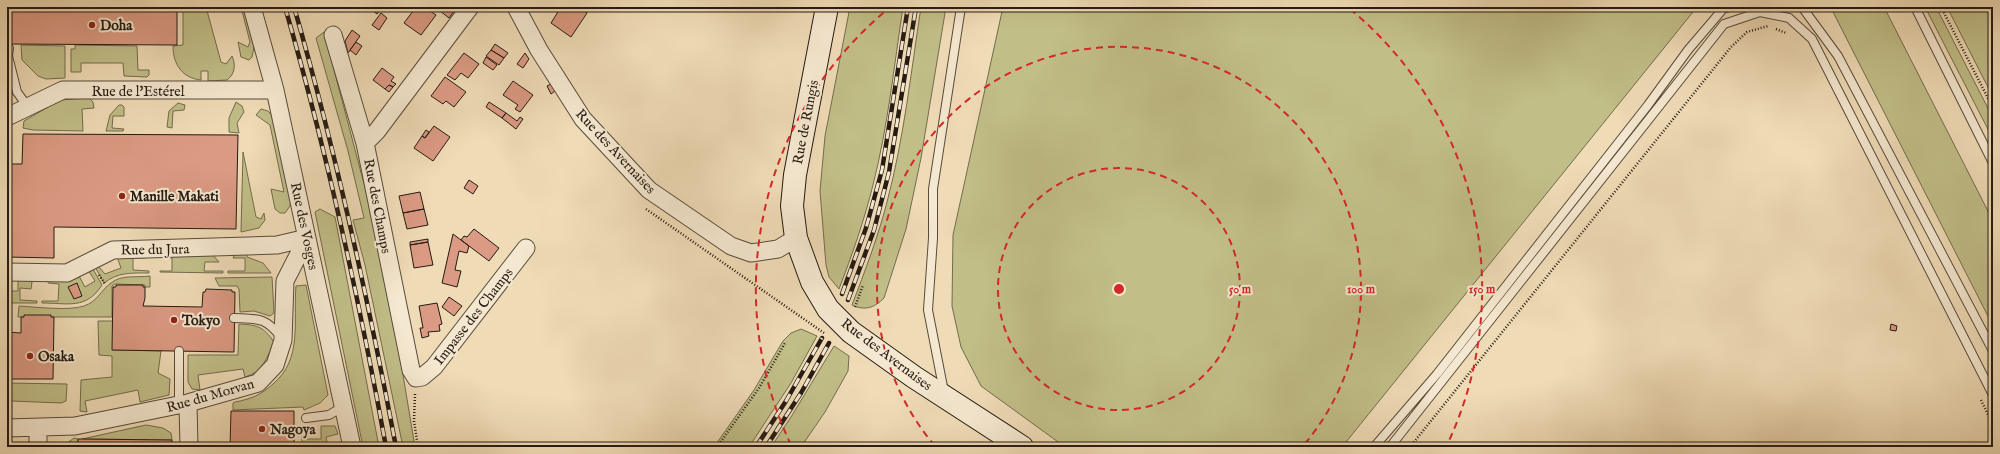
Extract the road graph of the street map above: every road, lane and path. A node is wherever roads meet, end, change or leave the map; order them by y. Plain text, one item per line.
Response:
1 (252, 7) edge
2 (470, 7) edge
3 (516, 7) edge
4 (827, 7) edge
5 (961, 7) edge
6 (1729, 7) edge
7 (1802, 7) edge
8 (1915, 7) edge
9 (1941, 7) edge
10 (1788, 33) dead end
11 (334, 34) dead end
12 (9, 48) dead end
13 (275, 90) junction
14 (28, 107) junction
15 (1993, 108) edge
16 (7, 117) edge
17 (365, 143) junction
18 (1993, 163) edge
19 (649, 190) junction
20 (307, 238) junction
21 (796, 238) junction
22 (526, 248) dead end
23 (7, 272) edge
24 (863, 285) dead end
25 (855, 307) dead end
26 (234, 318) dead end
27 (829, 337) dead end
28 (283, 340) junction
29 (785, 343) dead end
30 (179, 351) dead end
31 (1993, 351) edge
32 (416, 378) junction
33 (1993, 395) edge
34 (945, 397) junction
35 (1979, 397) dead end
36 (183, 404) junction
37 (344, 406) junction
38 (306, 418) dead end
39 (1993, 425) edge
40 (7, 428) edge
41 (38, 428) junction
42 (38, 447) edge
43 (188, 447) edge
44 (352, 447) edge
45 (418, 447) edge
46 (717, 447) edge
47 (1022, 447) edge
48 (1374, 447) edge
49 (1390, 447) edge
50 (1410, 447) edge

1 - 13 street, Rue des Vosges
2 - 17 street
3 - 19 street, Rue des Avernaises
4 - 21 main road, Rue de Rungis
5 - 34 lane
6 - 48 lane
7 - 31 lane
8 - 18 lane
9 - 15 path
10 - 50 path
11 - 17 street, Rue des Champs
12 - 14 lane
13 - 14 street, Rue de l'Estérel
13 - 20 street, Rue des Vosges
14 - 16 street, Rue de l'Estérel
17 - 32 street, Rue des Champs
19 - 21 street, Rue des Avernaises
19 - 27 path
20 - 23 street, Rue du Jura
20 - 28 street, Rue du Morvan
20 - 37 street, Rue des Vosges
21 - 34 main road, Rue des Avernaises
22 - 32 street, Impasse des Champs
24 - 25 path
26 - 28 lane
28 - 36 street, Rue du Morvan
29 - 46 path
30 - 36 lane
32 - 45 path
33 - 49 lane
34 - 47 main road, Rue des Avernaises
35 - 39 path
36 - 41 street, Rue du Morvan
36 - 43 street
37 - 38 lane
37 - 44 street, Rue des Vosges
40 - 41 street, Rue du Morvan
41 - 42 street

